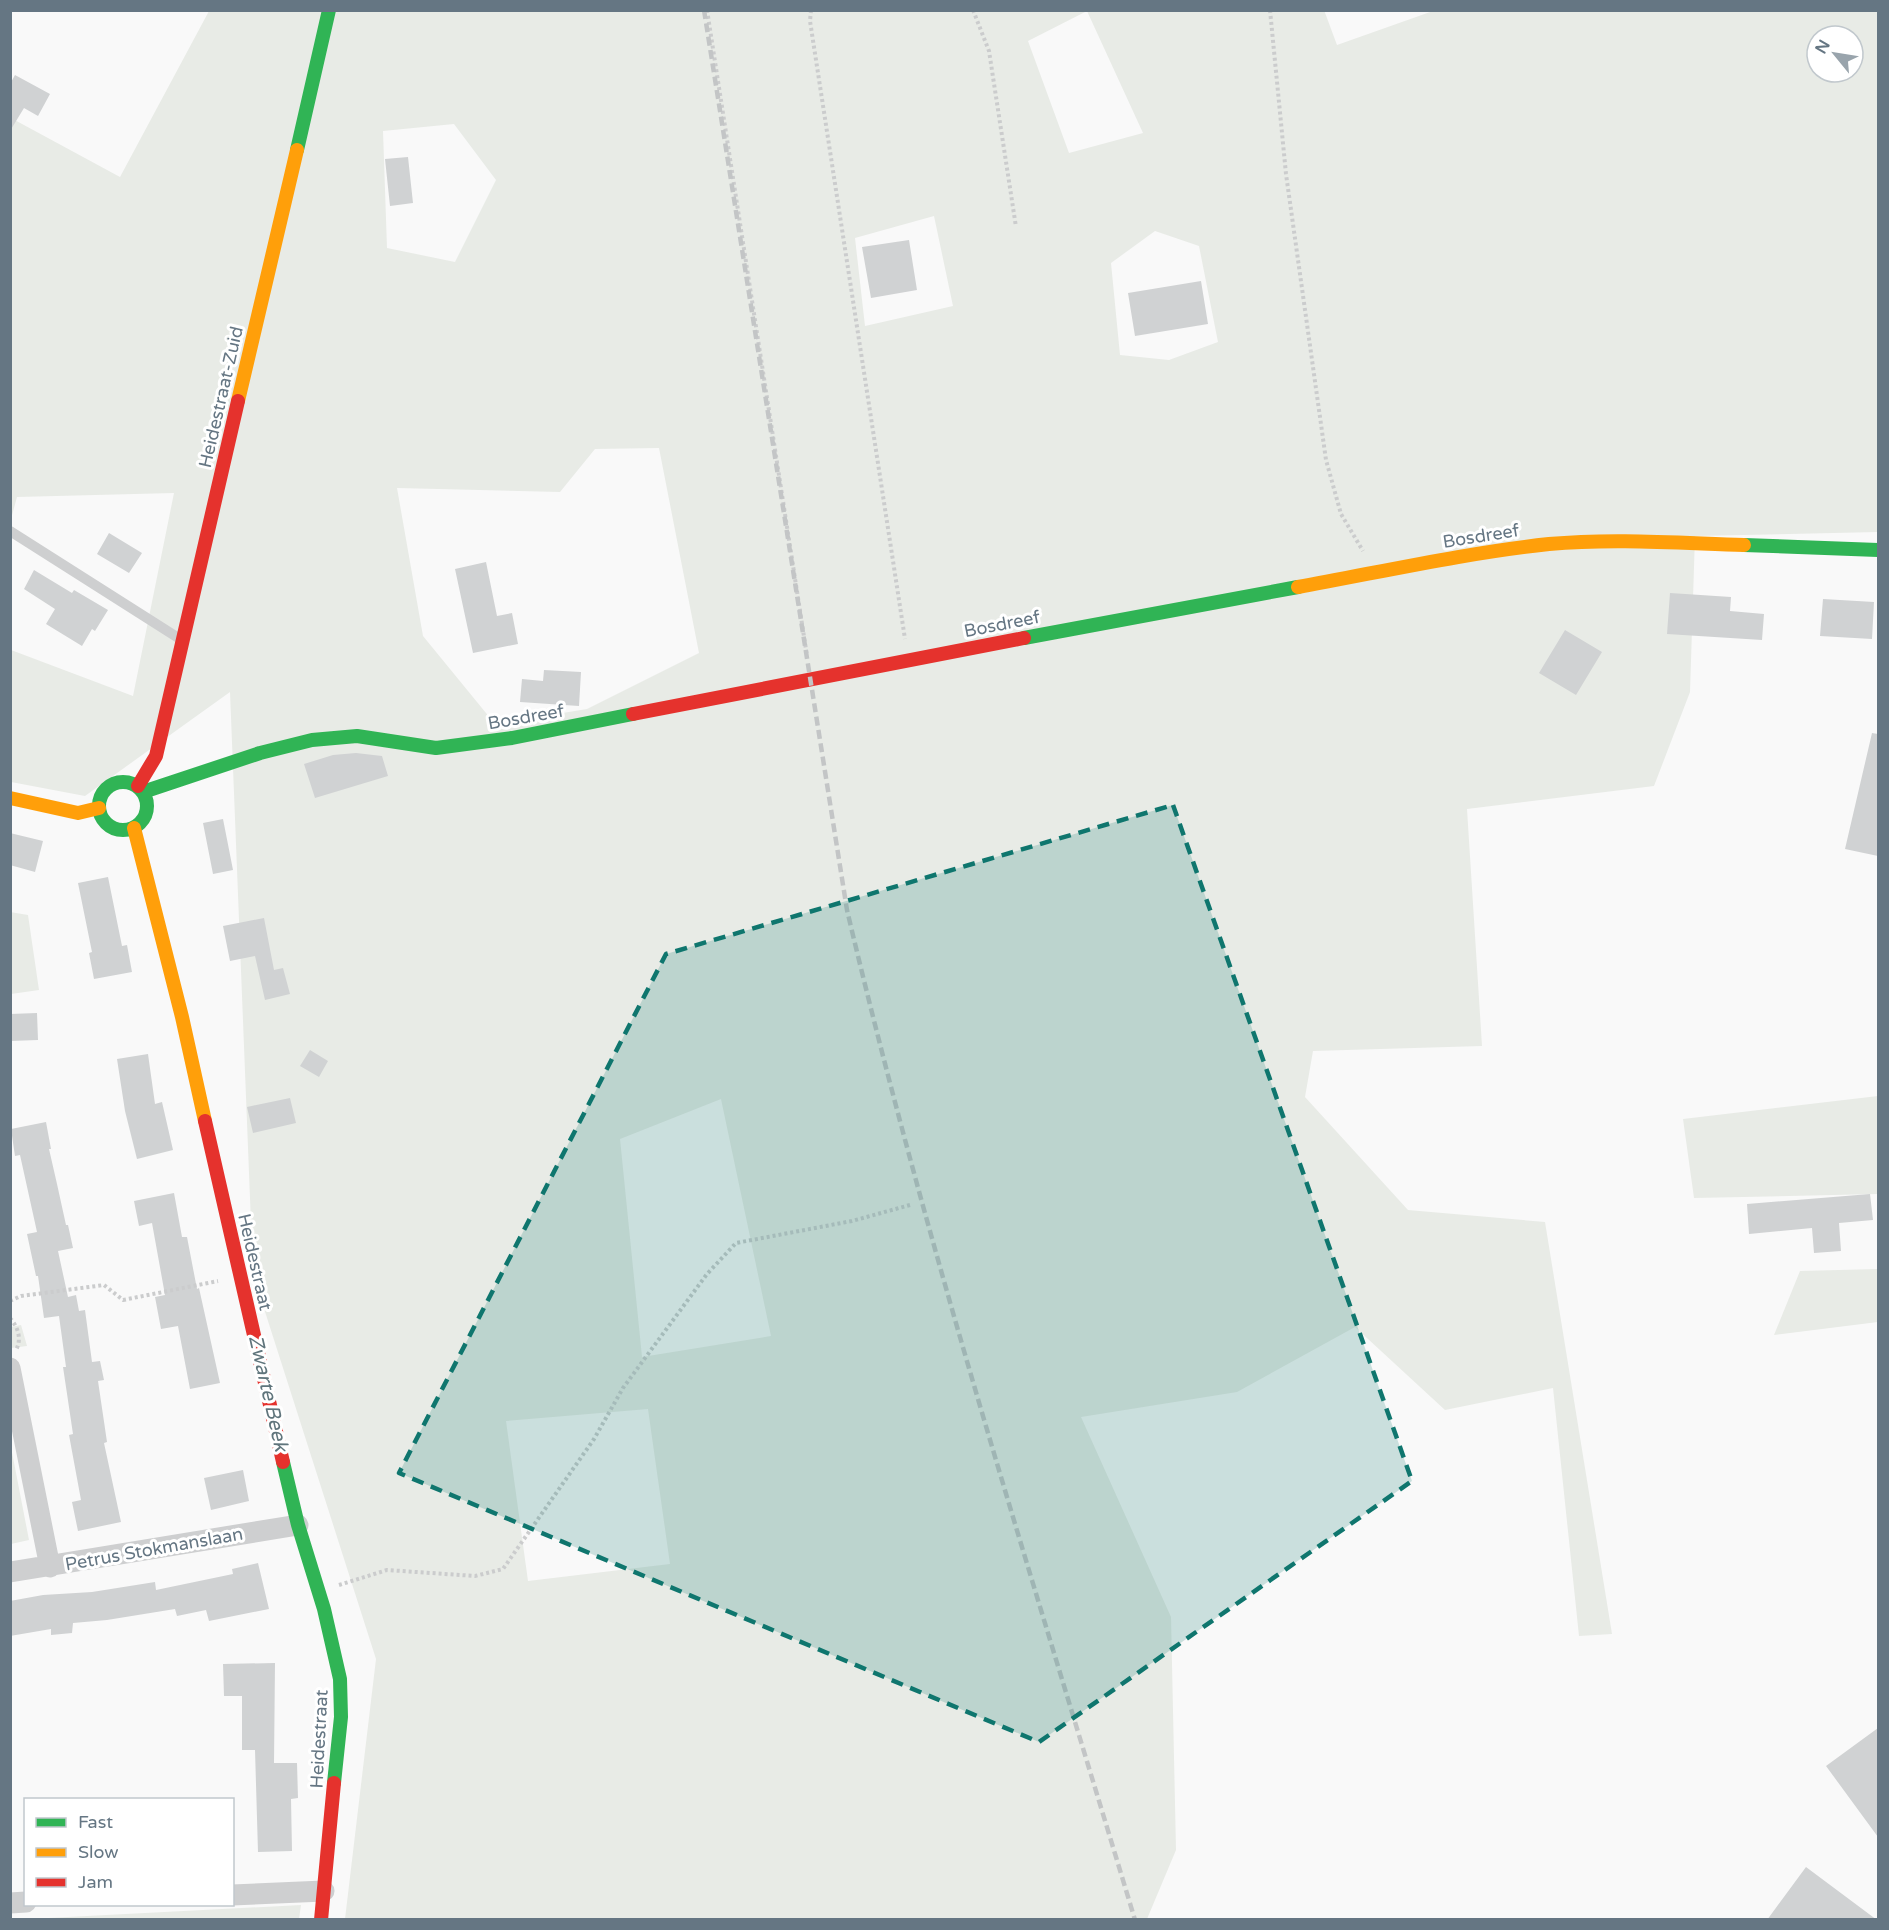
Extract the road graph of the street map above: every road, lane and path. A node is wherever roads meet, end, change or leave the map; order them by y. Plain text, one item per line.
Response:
1 (329, 10) edge
2 (707, 10) edge
3 (812, 10) edge
4 (972, 10) edge
5 (1270, 10) edge
6 (1016, 227) dead end
7 (10, 531) edge
8 (1878, 550) edge
9 (1376, 573) junction
10 (183, 641) junction
11 (908, 661) junction
12 (811, 681) junction
13 (141, 789) junction
14 (10, 798) edge
15 (99, 808) junction
16 (134, 828) junction
17 (910, 1205) dead end
18 (240, 1277) junction
19 (10, 1301) edge
20 (10, 1318) edge
21 (18, 1335) junction
22 (10, 1337) edge
23 (13, 1360) edge
24 (298, 1525) junction
25 (50, 1567) junction
26 (10, 1572) edge
27 (318, 1592) junction
28 (324, 1891) junction
29 (234, 1895) edge
30 (321, 1920) edge

1 - 10 street, Heidestraat-Zuid
2 - 12 path
3 - 11 path
4 - 6 path
5 - 9 path
7 - 10 lane
8 - 9 street, Bosdreef
9 - 11 street, Bosdreef
10 - 13 street, Heidestraat-Zuid
11 - 12 street, Bosdreef
12 - 13 street, Bosdreef
13 - 15 street
13 - 16 street
14 - 15 street
15 - 16 street
16 - 18 street, Heidestraat
17 - 27 path
18 - 19 path
18 - 24 street, Heidestraat
20 - 21 path
21 - 22 path
21 - 23 path
23 - 25 street
24 - 25 street, Petrus Stokmanslaan
24 - 27 street, Heidestraat
25 - 26 street, Petrus Stokmanslaan
27 - 28 street, Heidestraat
28 - 29 street
28 - 30 street, Heidestraat

